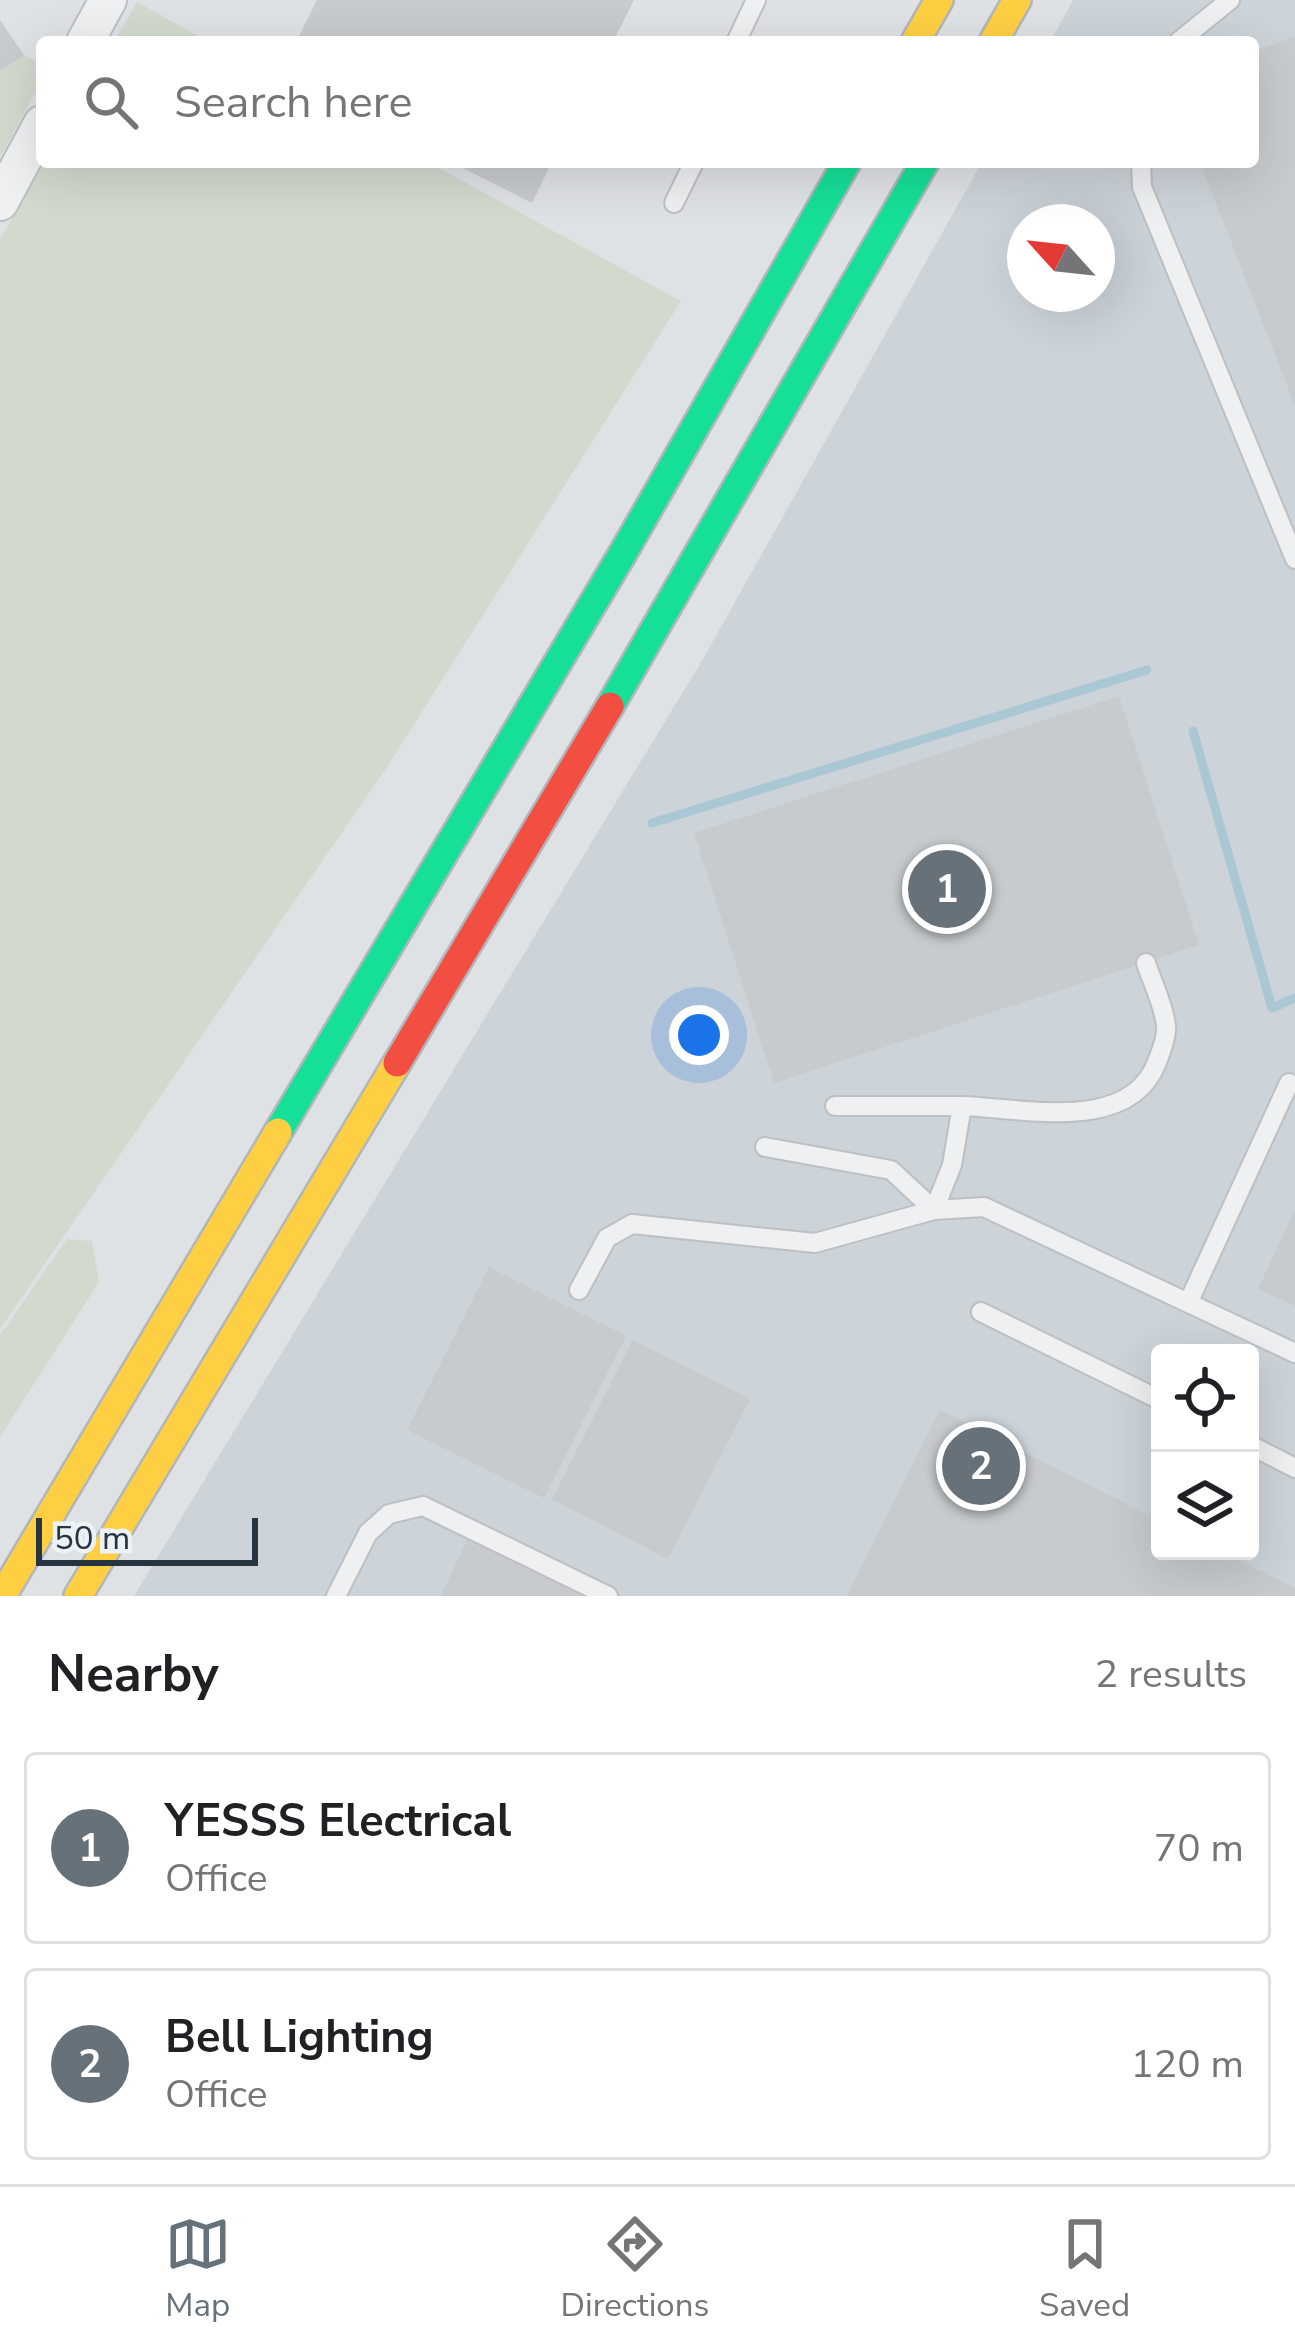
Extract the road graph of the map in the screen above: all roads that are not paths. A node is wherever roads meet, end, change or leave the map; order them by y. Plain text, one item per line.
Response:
1 (107, 0) edge
2 (756, 0) edge
3 (939, 0) edge
4 (1017, 0) edge
5 (1230, 0) edge
6 (88, 36) edge
7 (739, 36) edge
8 (918, 36) edge
9 (996, 36) edge
10 (1185, 36) edge
11 (36, 135) edge
12 (691, 168) edge
13 (844, 168) edge
14 (922, 168) edge
15 (1141, 168) edge
16 (0, 202) edge
17 (674, 203) dead end
18 (1295, 560) edge
19 (1146, 963) dead end
20 (340, 1034) junction
21 (1289, 1083) dead end
22 (835, 1106) dead end
23 (962, 1106) junction
24 (765, 1147) dead end
25 (934, 1210) junction
26 (579, 1290) dead end
27 (1189, 1301) junction
28 (981, 1312) dead end
29 (1295, 1353) edge
30 (1151, 1396) edge
31 (68, 1428) dead end
32 (1259, 1450) edge
33 (1295, 1468) edge
34 (2, 1596) edge
35 (83, 1596) edge
36 (336, 1596) edge
37 (608, 1596) edge

1 - 6 street
2 - 7 lane
3 - 8 highway
4 - 9 highway
5 - 10 lane
11 - 16 street
12 - 17 lane
13 - 20 highway
14 - 35 highway
15 - 18 lane
19 - 23 lane
20 - 31 highway
20 - 34 highway
21 - 27 lane
22 - 23 lane
23 - 25 lane
24 - 25 lane
25 - 26 lane
25 - 27 lane
27 - 29 lane
28 - 30 lane
32 - 33 lane
36 - 37 lane

